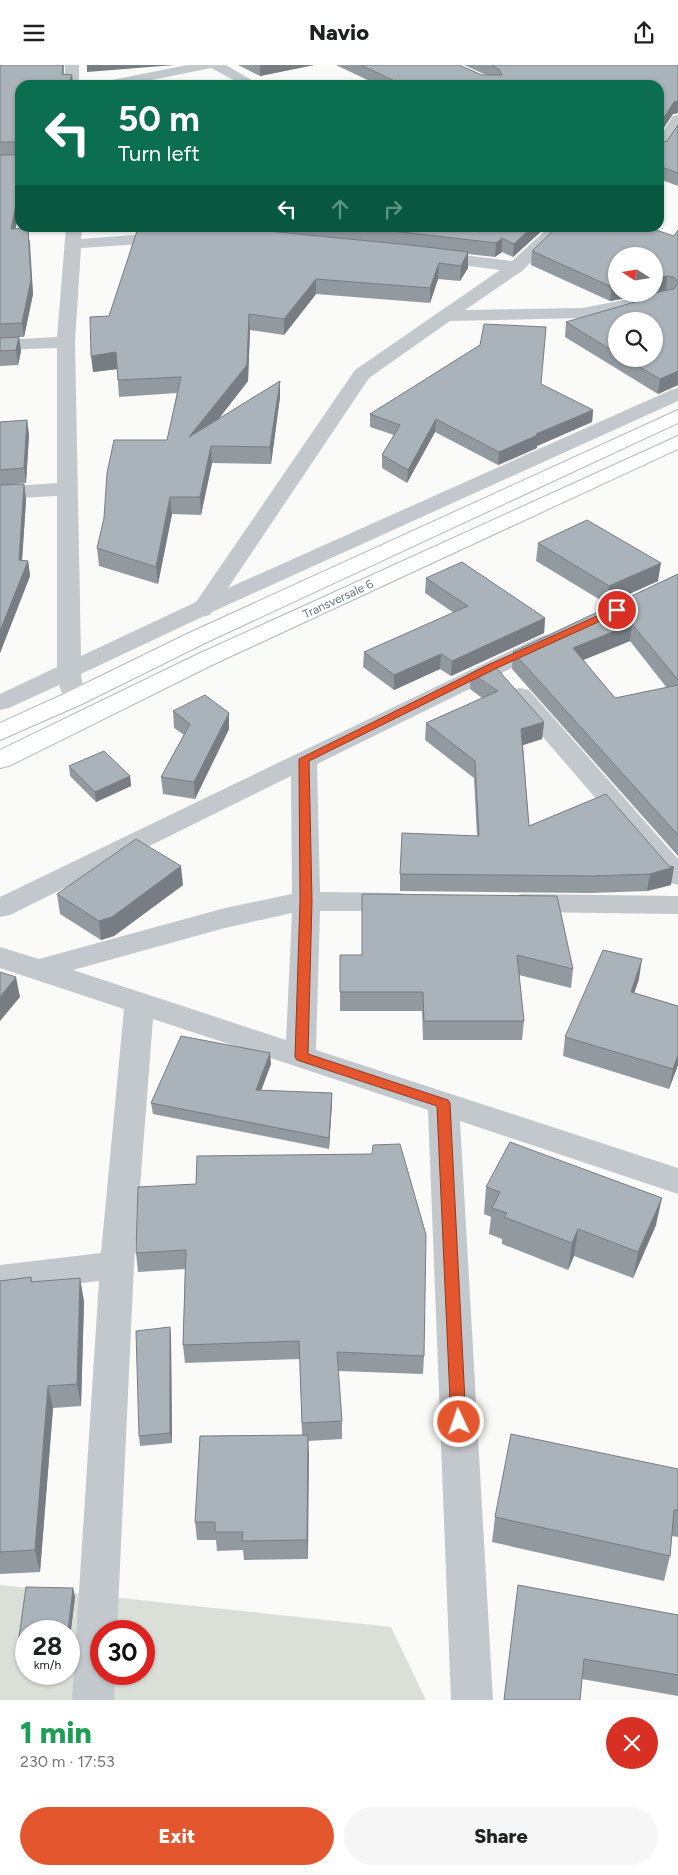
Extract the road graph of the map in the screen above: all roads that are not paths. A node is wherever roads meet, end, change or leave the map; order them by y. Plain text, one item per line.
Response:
1 (72, 65) edge
2 (206, 65) edge
3 (216, 65) edge
4 (72, 80) edge
5 (132, 80) edge
6 (244, 80) edge
7 (678, 119) edge
8 (664, 151) edge
9 (554, 232) edge
10 (74, 236) edge
11 (190, 236) edge
12 (419, 255) edge
13 (516, 267) junction
14 (666, 297) edge
15 (446, 316) junction
16 (66, 342) junction
17 (0, 345) edge
18 (678, 394) edge
19 (678, 416) edge
20 (678, 442) edge
21 (557, 448) junction
22 (579, 461) junction
23 (68, 489) junction
24 (0, 493) edge
25 (202, 608) junction
26 (564, 634) edge
27 (197, 638) junction
28 (494, 666) junction
29 (69, 671) junction
30 (73, 699) junction
31 (0, 703) edge
32 (0, 732) edge
33 (304, 759) junction
34 (0, 760) edge
35 (678, 876) edge
36 (306, 901) junction
37 (423, 902) edge
38 (502, 903) edge
39 (678, 905) edge
40 (0, 908) edge
41 (0, 957) edge
42 (38, 970) junction
43 (138, 1003) junction
44 (301, 1057) junction
45 (443, 1103) junction
46 (678, 1181) edge
47 (118, 1265) junction
48 (0, 1279) edge
49 (93, 1700) edge
50 (472, 1700) edge

1 - 4 street
2 - 5 street
3 - 6 street
7 - 8 street
9 - 13 street
10 - 11 street
10 - 16 street
12 - 13 street
13 - 15 street
14 - 15 street
15 - 25 street
16 - 17 street
16 - 23 street
18 - 21 street
19 - 22 main road, Transversale 6
20 - 34 main road, Transversale 6
21 - 22 street
21 - 25 street
22 - 27 main road, Transversale 6
23 - 24 street
23 - 29 street
25 - 27 street
25 - 29 street
26 - 28 street
27 - 30 main road, Transversale 6
28 - 33 street
28 - 35 street
29 - 30 street
29 - 31 street
30 - 32 main road, Transversale 6
33 - 36 street
33 - 40 street
36 - 37 street
36 - 42 street
36 - 44 street
38 - 39 street
41 - 42 street
42 - 43 street
43 - 44 street
43 - 47 street
44 - 45 street
45 - 46 street
45 - 50 street
47 - 48 street
47 - 49 street

